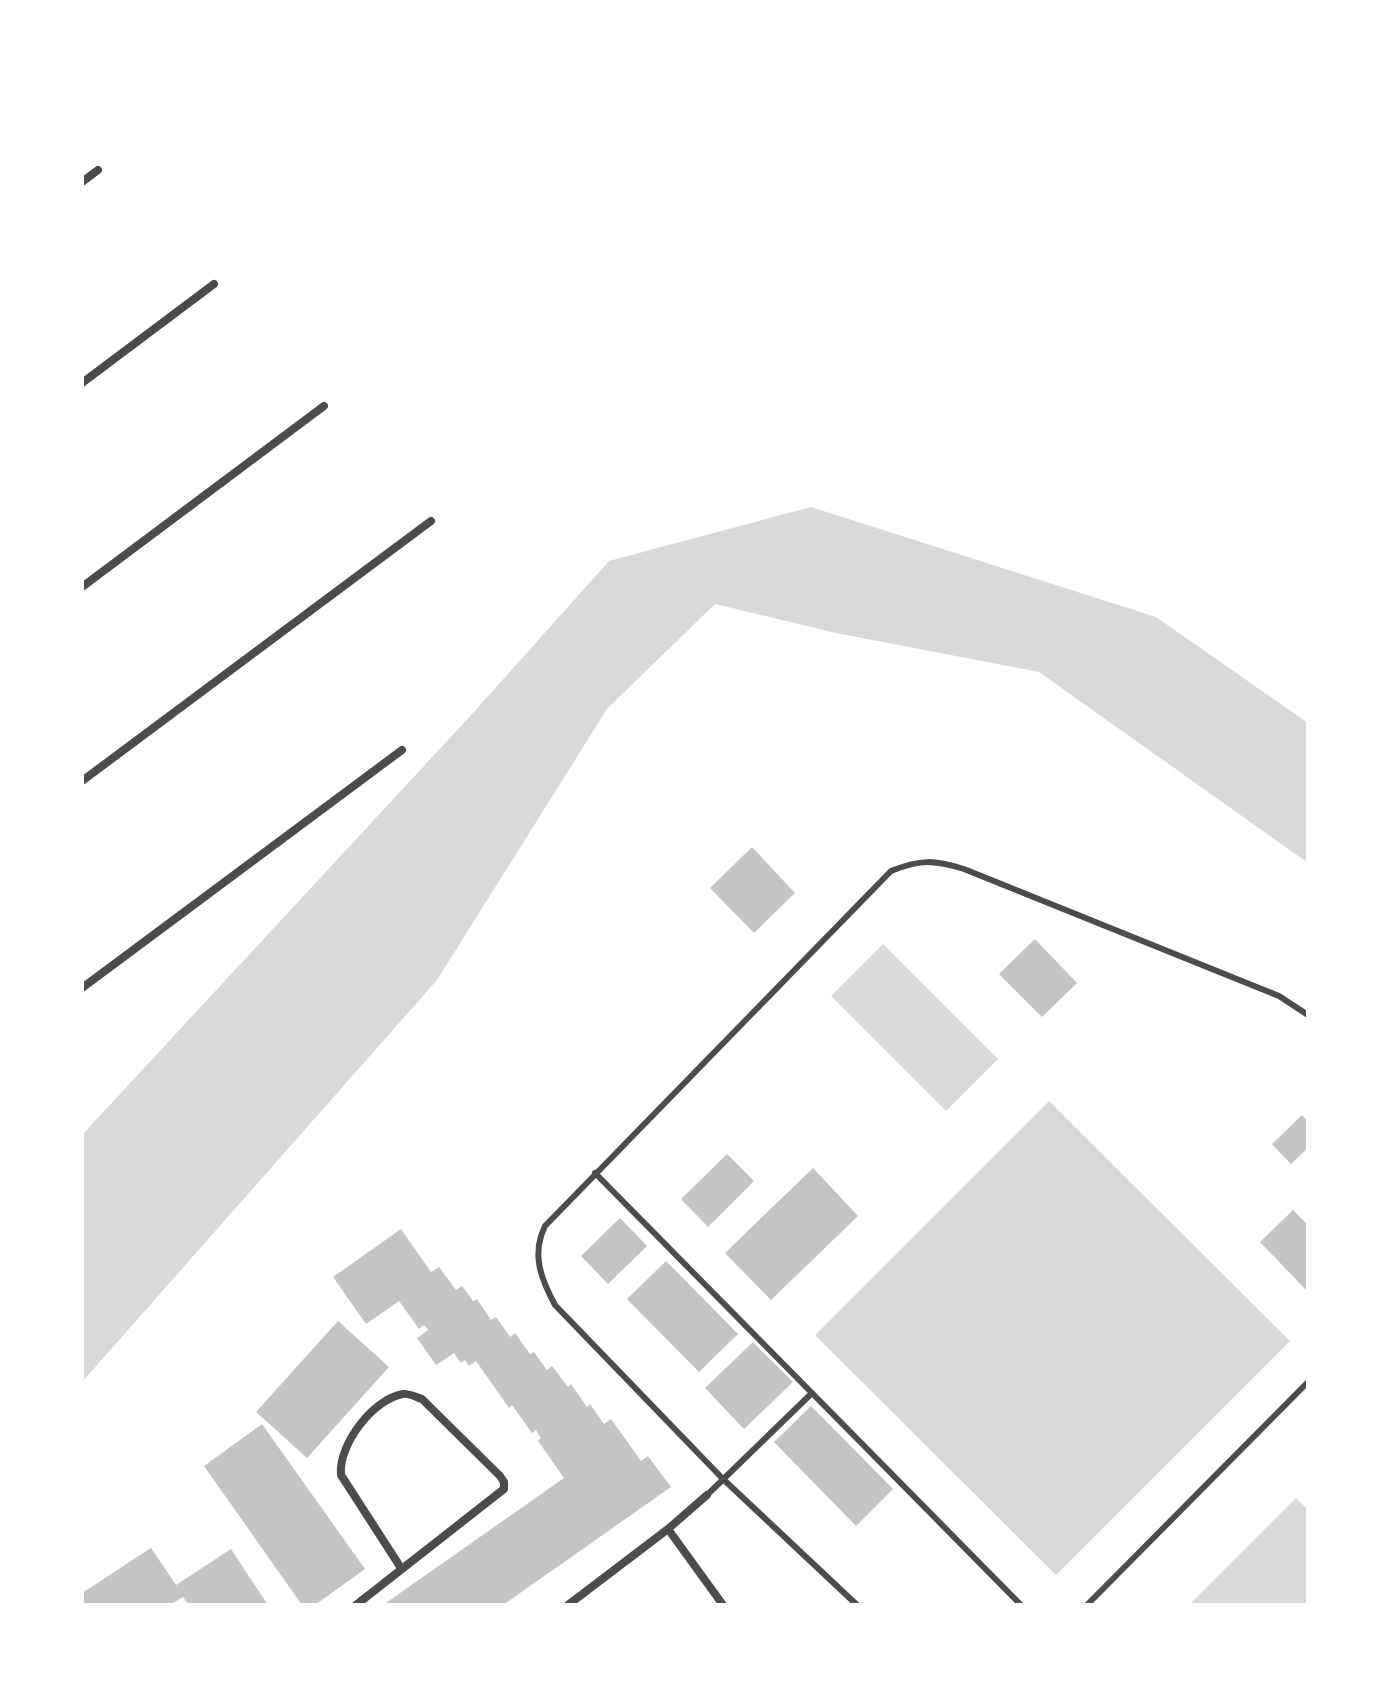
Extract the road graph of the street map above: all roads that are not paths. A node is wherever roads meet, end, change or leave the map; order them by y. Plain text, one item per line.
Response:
1 (98, 170) dead end
2 (82, 182) edge
3 (214, 284) dead end
4 (82, 383) edge
5 (324, 406) dead end
6 (431, 521) dead end
7 (82, 587) edge
8 (402, 750) dead end
9 (82, 781) edge
10 (82, 988) edge
11 (1308, 1015) edge
12 (595, 1173) junction
13 (1308, 1382) edge
14 (812, 1393) junction
15 (723, 1479) junction
16 (707, 1495) joint
17 (668, 1529) junction
18 (401, 1568) junction
19 (356, 1605) edge
20 (568, 1605) edge
21 (723, 1605) edge
22 (857, 1605) edge
23 (1021, 1605) edge
24 (1087, 1605) edge

1 - 2 street
3 - 4 street
5 - 7 street
6 - 9 street
8 - 10 street
11 - 12 lane
12 - 14 lane
12 - 15 lane
13 - 24 lane
14 - 15 lane
14 - 23 lane
15 - 16 lane
15 - 22 lane
16 - 17 street
17 - 20 street
17 - 21 street
18 - 18 street
18 - 19 street

